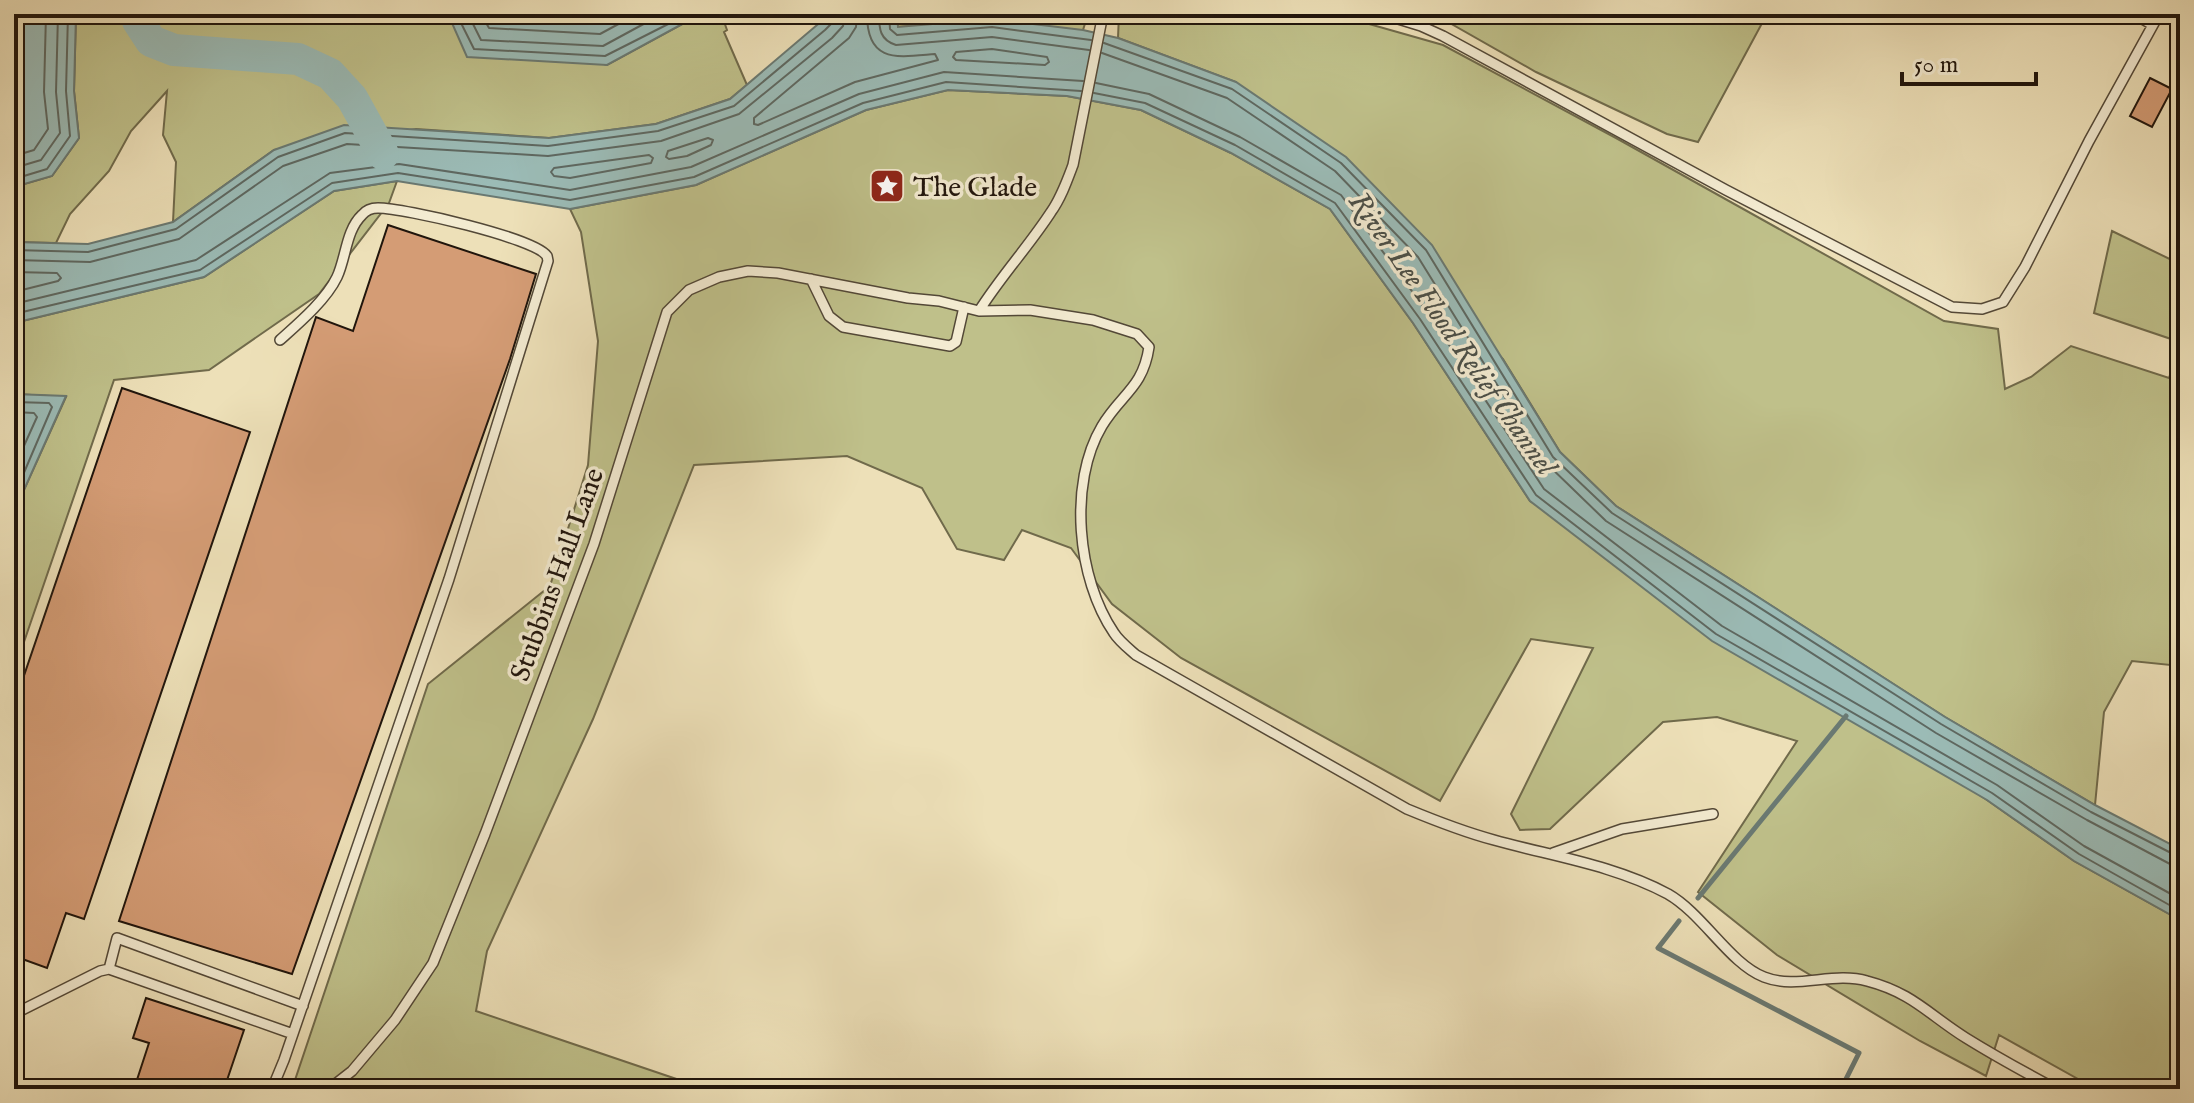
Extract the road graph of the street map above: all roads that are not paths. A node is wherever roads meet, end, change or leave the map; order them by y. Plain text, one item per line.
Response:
1 (1103, 14) edge
2 (1382, 14) edge
3 (2134, 14) edge
4 (2159, 14) edge
5 (2153, 25) junction
6 (811, 279) junction
7 (964, 307) junction
8 (979, 311) junction
9 (280, 340) dead end
10 (1713, 814) dead end
11 (1553, 853) junction
12 (109, 969) junction
13 (303, 1006) junction
14 (14, 1014) edge
15 (293, 1034) junction
16 (272, 1089) edge
17 (329, 1089) edge
18 (2056, 1089) edge

1 - 8 lane
2 - 5 lane
3 - 5 lane
4 - 5 lane
6 - 7 lane, Stubbins Hall Lane
6 - 7 lane
6 - 17 lane, Stubbins Hall Lane
7 - 8 lane, Stubbins Hall Lane
8 - 11 lane, Stubbins Hall Lane
9 - 13 lane
10 - 11 lane
11 - 18 lane
12 - 13 lane
12 - 14 lane
12 - 15 lane
13 - 15 lane
15 - 16 lane

